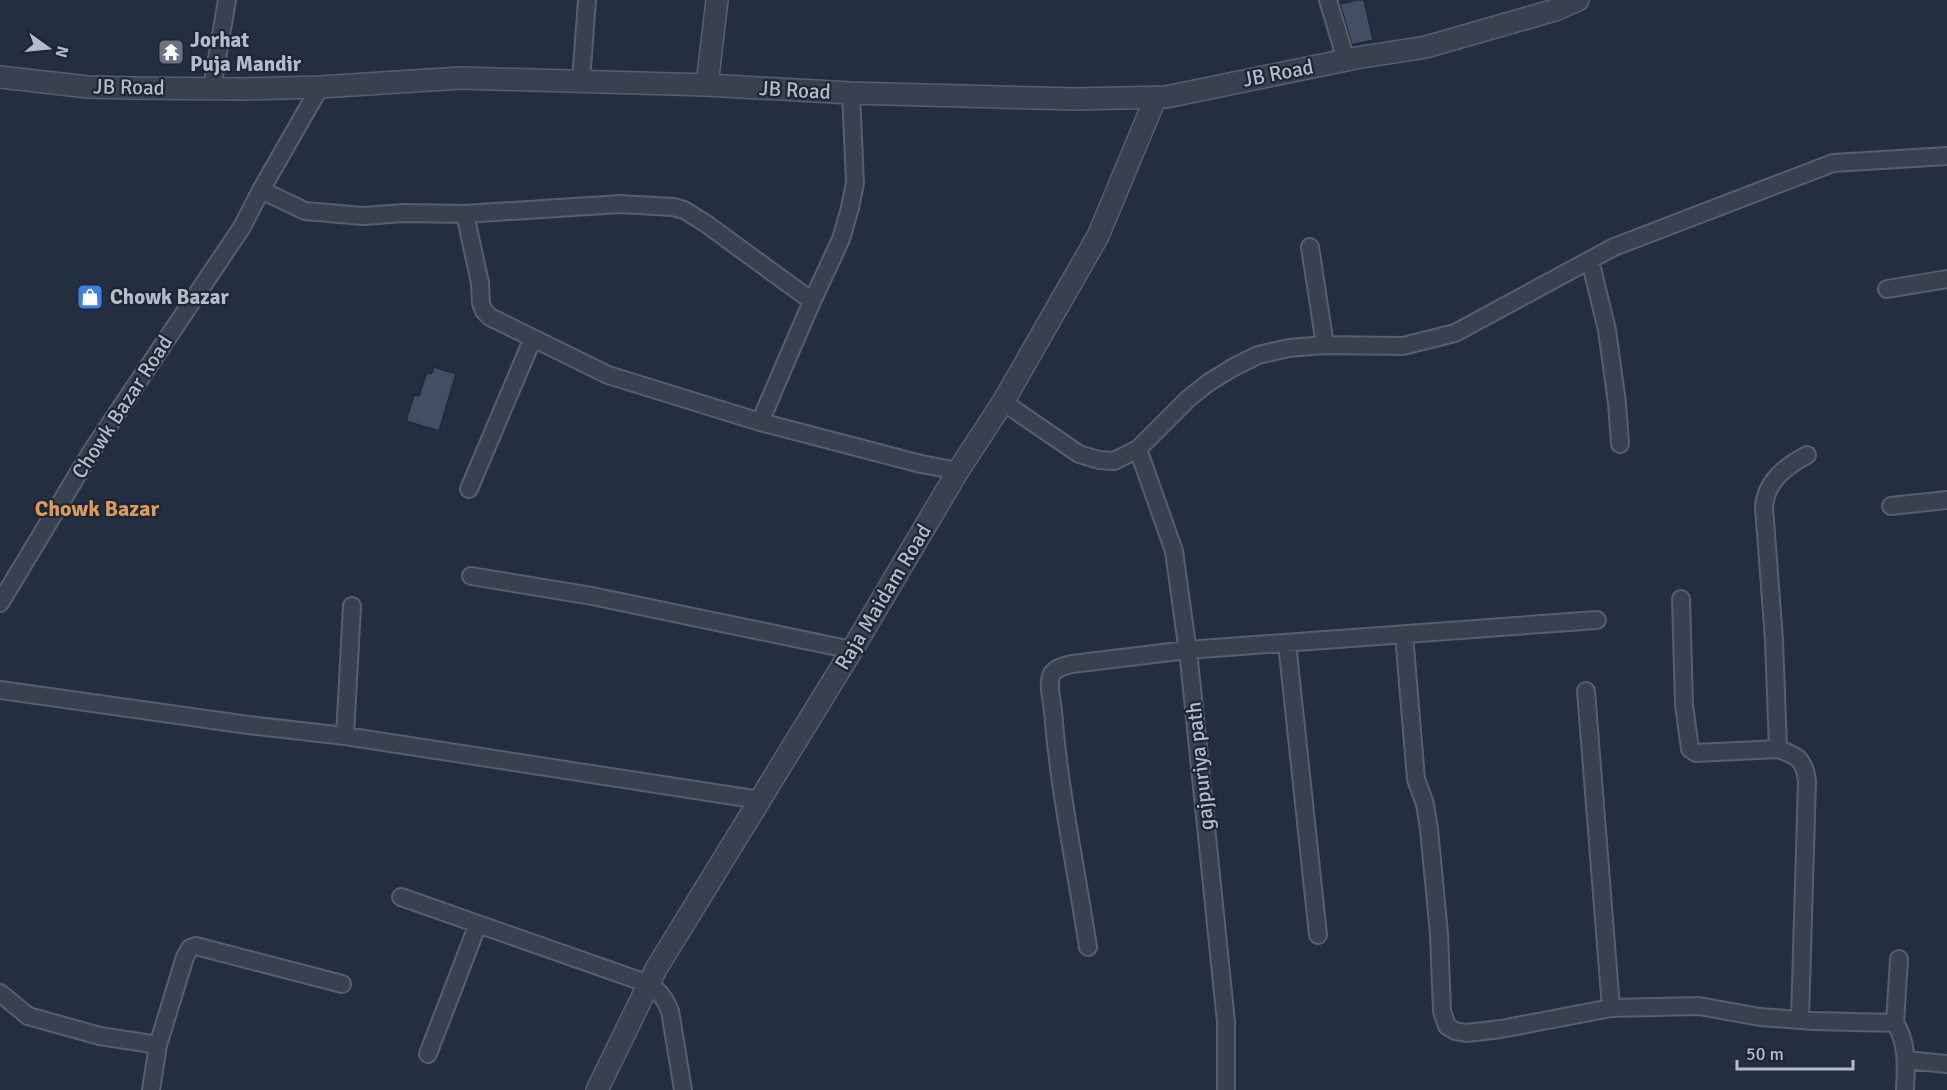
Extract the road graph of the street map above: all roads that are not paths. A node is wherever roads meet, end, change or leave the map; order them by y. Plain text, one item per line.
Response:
1 (227, 0) edge
2 (587, 0) edge
3 (717, 0) edge
4 (1328, 0) edge
5 (1565, 2) edge
6 (1346, 60) junction
7 (0, 77) edge
8 (580, 81) junction
9 (707, 85) junction
10 (320, 87) junction
11 (212, 88) junction
12 (851, 93) junction
13 (1156, 97) junction
14 (1947, 156) edge
15 (261, 190) junction
16 (465, 214) junction
17 (1310, 247) dead end
18 (1590, 260) junction
19 (1947, 279) edge
20 (1887, 289) dead end
21 (812, 301) junction
22 (532, 338) junction
23 (1325, 345) junction
24 (1003, 402) junction
25 (760, 422) junction
26 (1620, 444) dead end
27 (1138, 448) junction
28 (1807, 455) dead end
29 (958, 471) junction
30 (469, 489) dead end
31 (1947, 500) edge
32 (1891, 506) dead end
33 (471, 576) dead end
34 (1681, 599) dead end
35 (0, 603) edge
36 (352, 606) dead end
37 (1597, 620) dead end
38 (1404, 634) junction
39 (1287, 643) junction
40 (852, 650) junction
41 (1188, 650) junction
42 (0, 690) edge
43 (1586, 691) dead end
44 (345, 736) junction
45 (1778, 749) junction
46 (760, 800) junction
47 (401, 897) dead end
48 (478, 924) junction
49 (1318, 935) dead end
50 (1088, 947) dead end
51 (1899, 959) dead end
52 (342, 984) dead end
53 (649, 984) junction
54 (0, 993) edge
55 (1611, 1008) junction
56 (1800, 1020) junction
57 (1895, 1023) junction
58 (158, 1045) junction
59 (428, 1054) dead end
60 (1906, 1060) junction
61 (1947, 1064) edge
62 (151, 1090) edge
63 (597, 1090) edge
64 (683, 1090) edge
65 (1226, 1090) edge
66 (1905, 1090) edge

1 - 11 street
2 - 8 street
3 - 9 street
4 - 6 street
5 - 6 street, JB Road
6 - 13 street, JB Road
7 - 11 street, JB Road
8 - 9 street, JB Road
8 - 10 street, JB Road
9 - 12 street, JB Road
10 - 11 street, JB Road
10 - 15 street, Chowk Bazar Road
12 - 13 street, JB Road
12 - 21 street
13 - 24 street, Raja Maidam Road
14 - 18 street
15 - 16 street
15 - 35 street, Chowk Bazar Road
16 - 21 street
16 - 22 street
17 - 23 street
18 - 23 street
18 - 26 street
19 - 20 street
21 - 25 street
22 - 25 street
22 - 30 street
23 - 27 street
24 - 27 street
24 - 29 street, Raja Maidam Road
25 - 29 street
27 - 41 street, gajpuriya path
28 - 45 street
29 - 40 street, Raja Maidam Road
31 - 32 street
33 - 40 street
34 - 45 street
36 - 44 street
37 - 38 street
38 - 39 street
38 - 55 street
39 - 41 street
39 - 49 street
40 - 46 street, Raja Maidam Road
41 - 50 street
41 - 65 street, gajpuriya path
42 - 44 street
43 - 55 street
44 - 46 street
45 - 56 street
46 - 53 street, Raja Maidam Road
47 - 48 street
48 - 53 street
48 - 59 street
51 - 57 street
52 - 58 street
53 - 63 street, Raja Maidam Road
53 - 64 street
54 - 58 street
55 - 56 street
56 - 57 street
57 - 60 street
58 - 62 street
60 - 61 street
60 - 66 street

